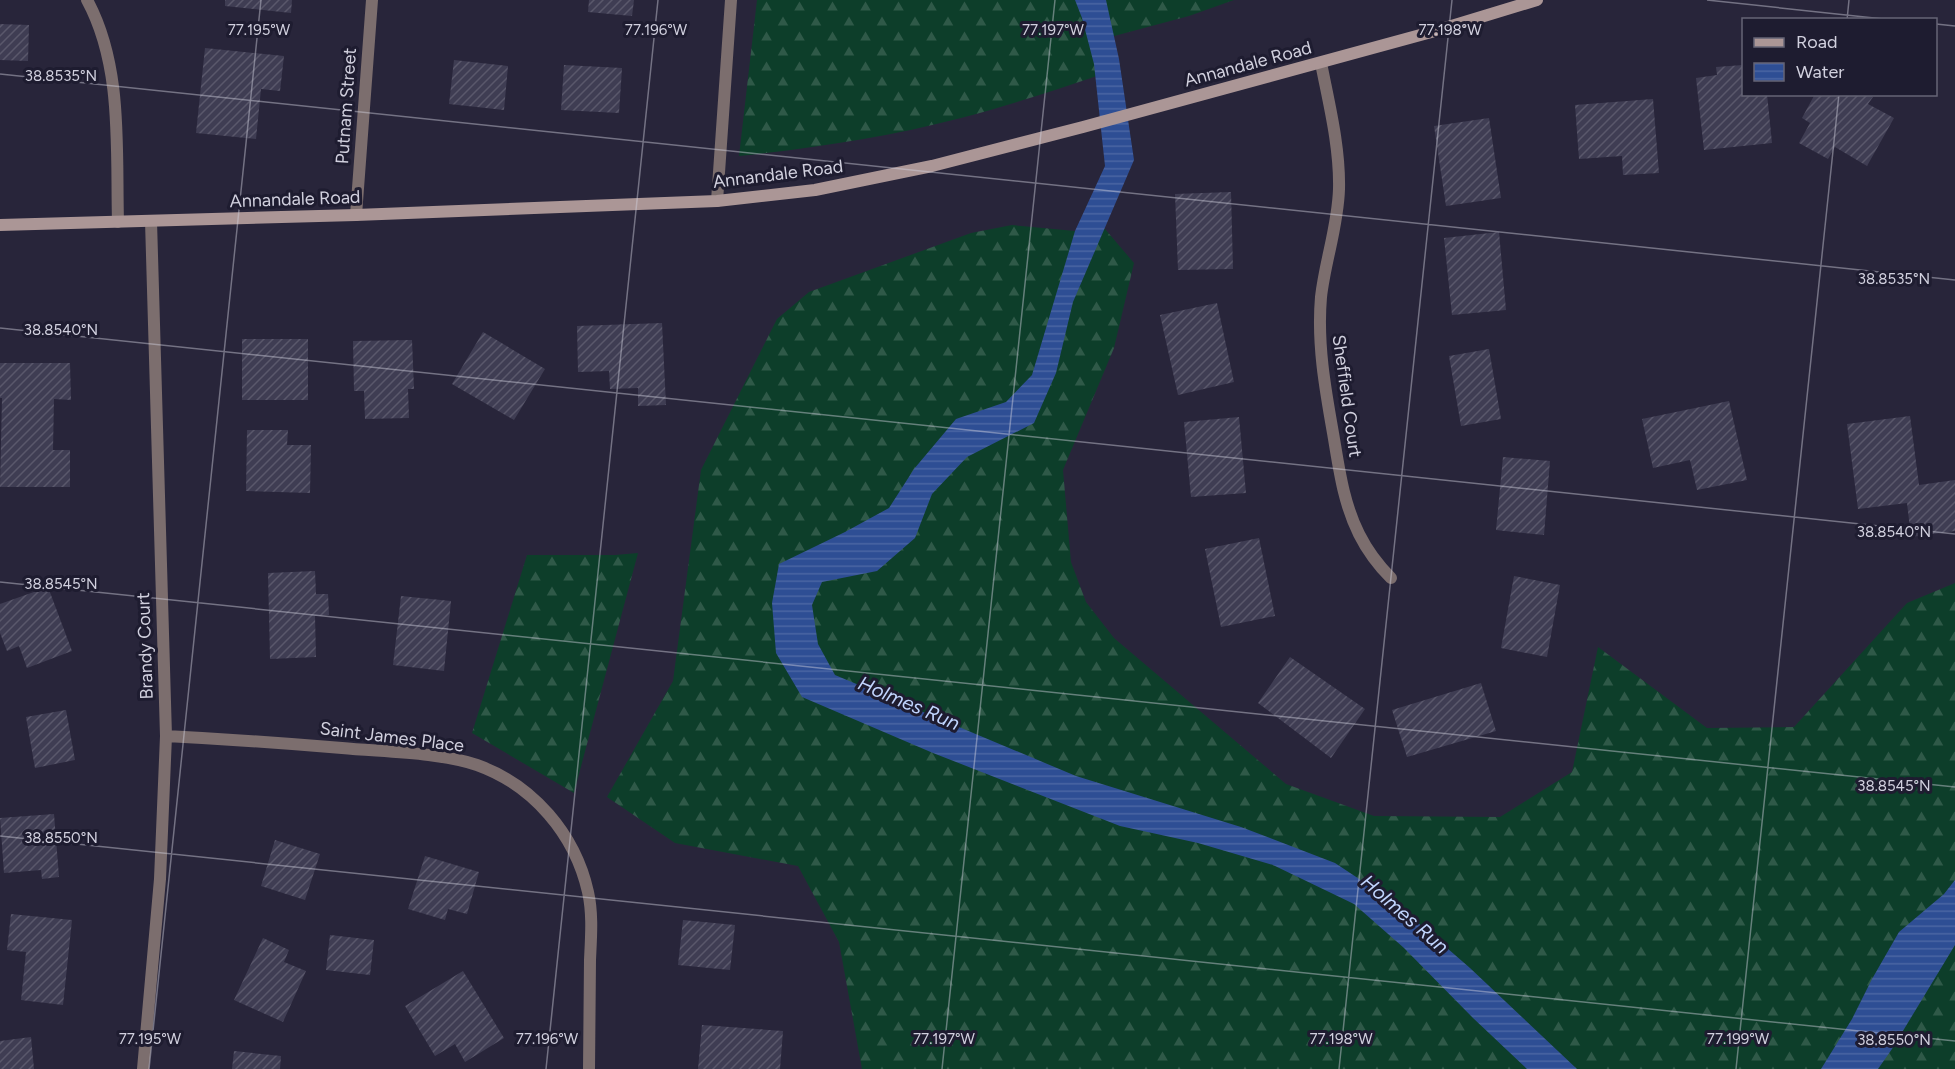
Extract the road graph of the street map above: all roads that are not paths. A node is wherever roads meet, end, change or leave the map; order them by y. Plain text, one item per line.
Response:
1 (87, 0) edge
2 (372, 0) edge
3 (731, 0) edge
4 (1537, 0) edge
5 (1321, 63) junction
6 (717, 201) junction
7 (356, 215) junction
8 (151, 221) junction
9 (118, 222) junction
10 (0, 225) edge
11 (1391, 578) dead end
12 (166, 736) junction
13 (143, 1069) edge
14 (589, 1069) edge

1 - 9 street
2 - 7 street, Putnam Street
3 - 6 street
4 - 5 main road, Annandale Road
5 - 6 main road, Annandale Road
5 - 11 street, Sheffield Court
6 - 7 main road, Annandale Road
7 - 8 main road, Annandale Road
8 - 9 main road, Annandale Road
8 - 12 street, Brandy Court
9 - 10 main road, Annandale Road
12 - 13 street, Brandy Court
12 - 14 street, Saint James Place

